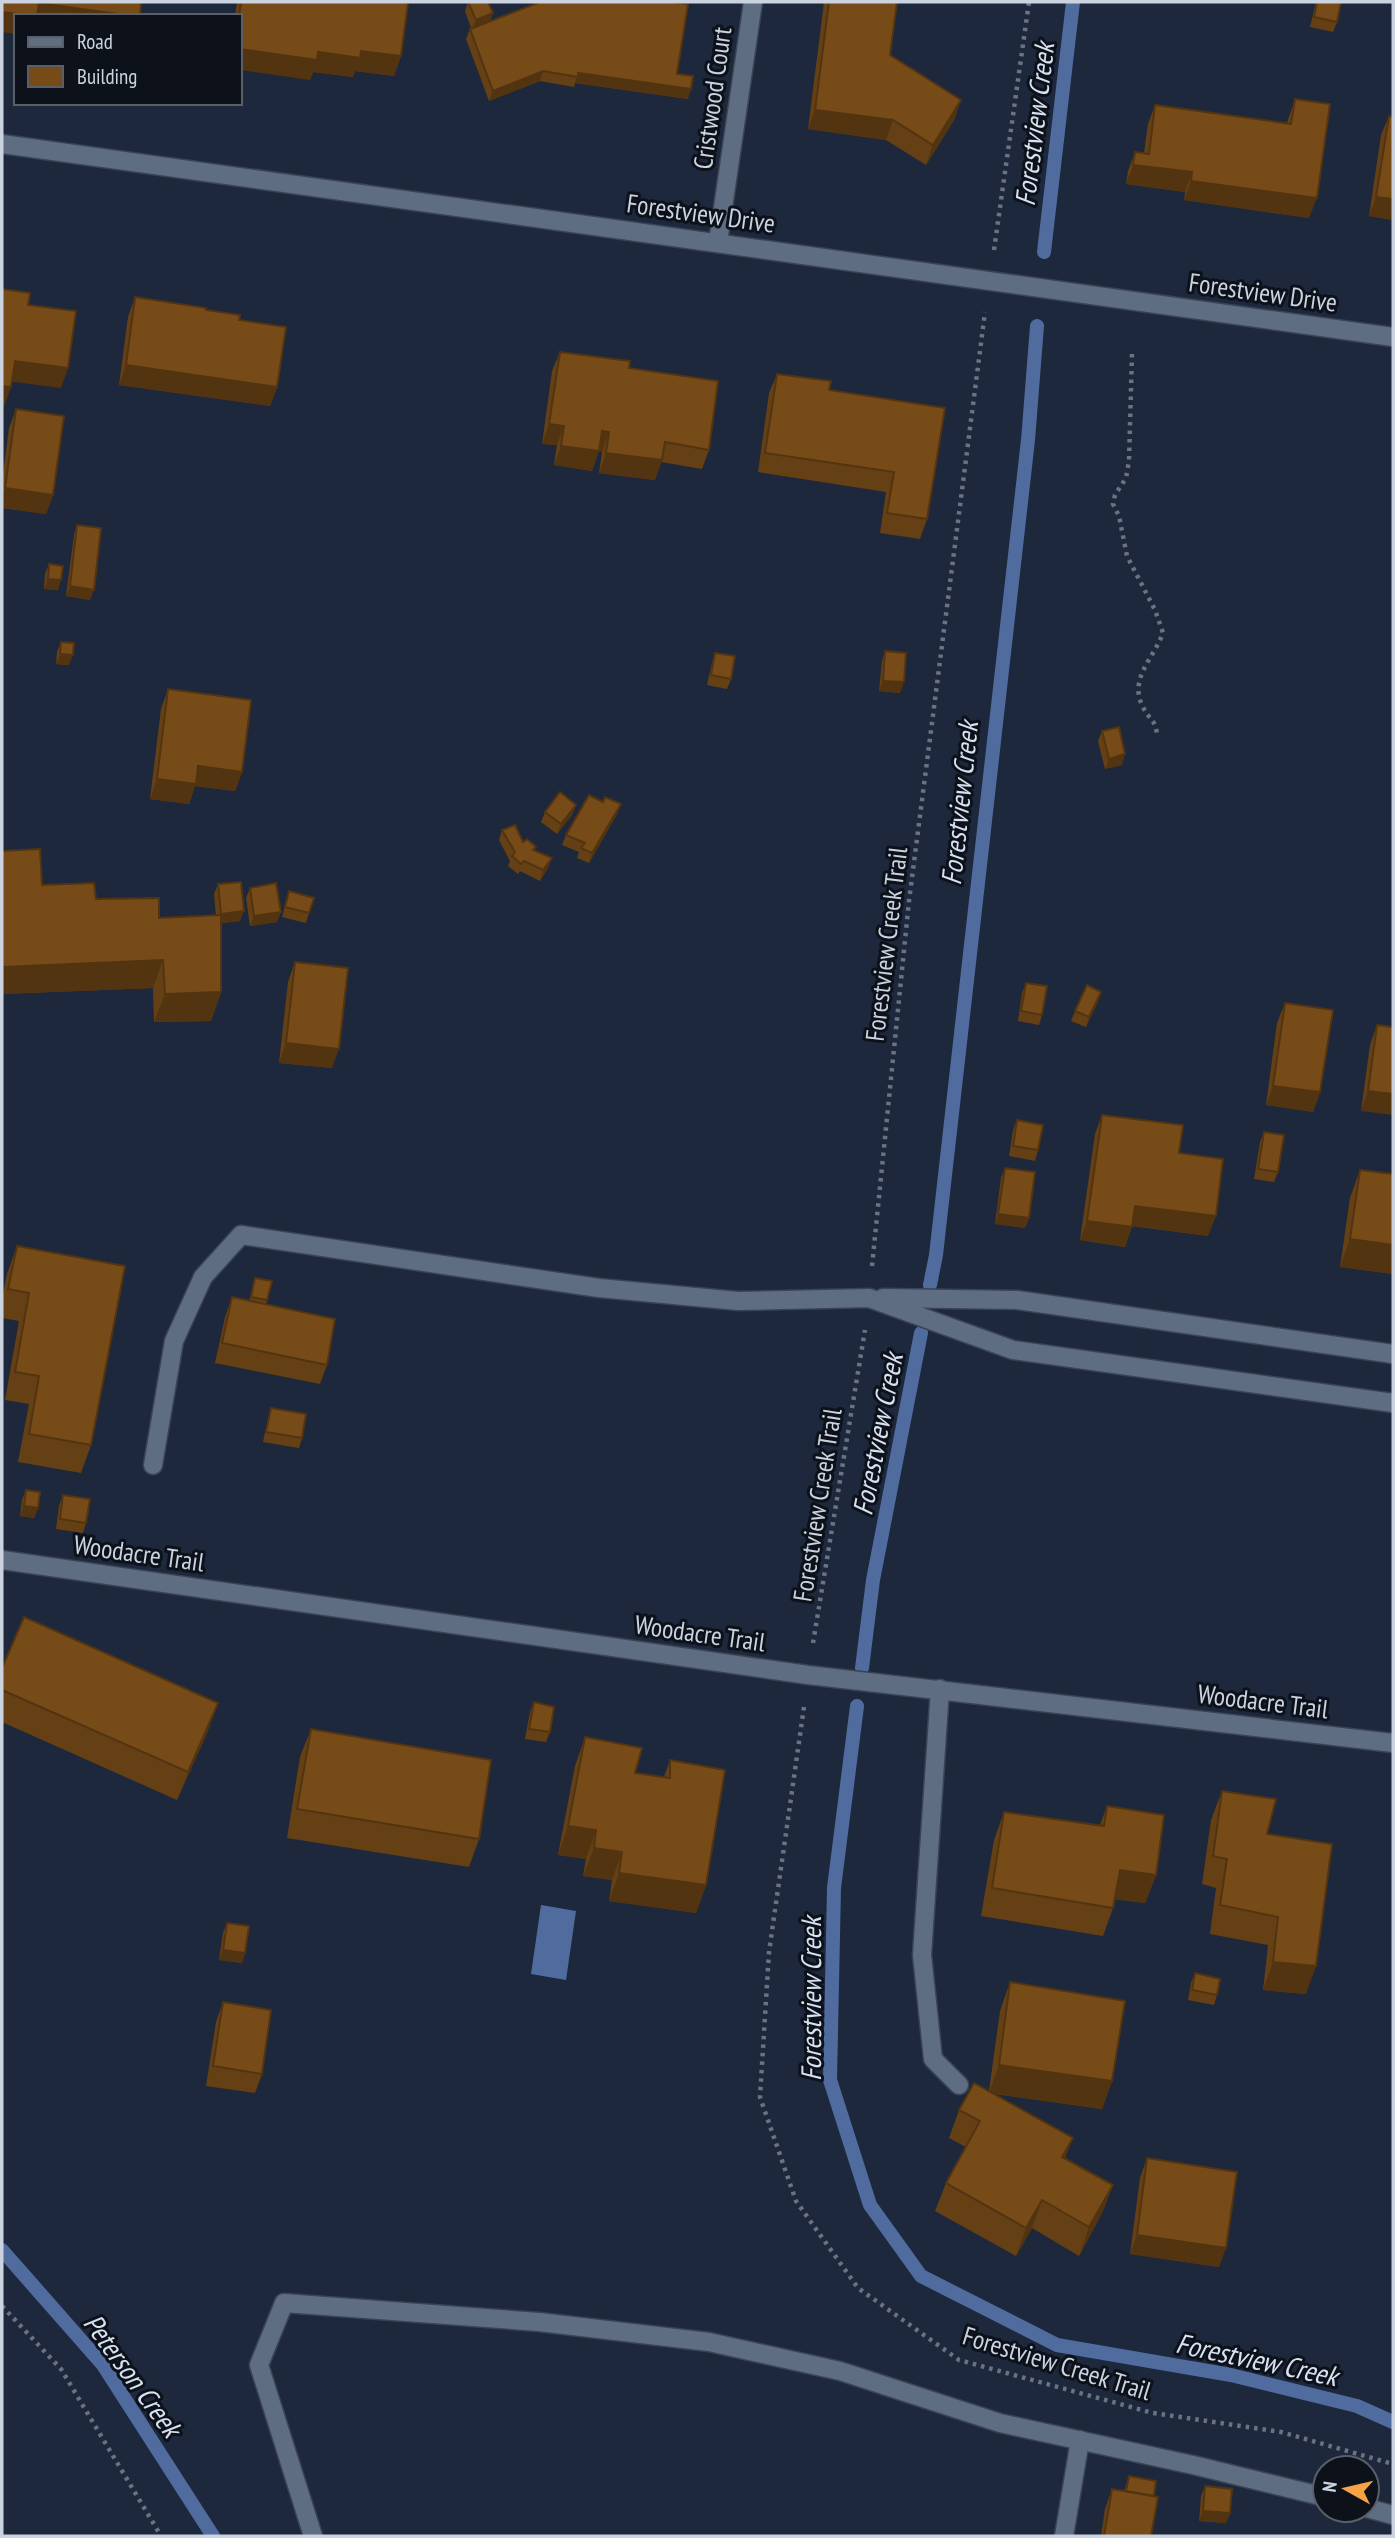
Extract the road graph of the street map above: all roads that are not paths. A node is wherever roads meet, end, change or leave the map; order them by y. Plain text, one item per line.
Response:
1 (752, 2) edge
2 (2, 144) edge
3 (718, 242) junction
4 (1393, 337) edge
5 (869, 1298) junction
6 (1393, 1354) edge
7 (1393, 1403) edge
8 (153, 1465) dead end
9 (2, 1560) edge
10 (940, 1689) junction
11 (1393, 1743) edge
12 (959, 2085) dead end
13 (1080, 2440) junction
14 (1311, 2494) edge
15 (313, 2536) edge
16 (1064, 2536) edge

1 - 3 street, Cristwood Court
2 - 3 street, Forestview Drive
3 - 4 street, Forestview Drive
5 - 6 street
5 - 7 street
5 - 8 street
9 - 10 street, Woodacre Trail
10 - 11 street, Woodacre Trail
10 - 12 street
13 - 14 street
13 - 15 street
13 - 16 street

